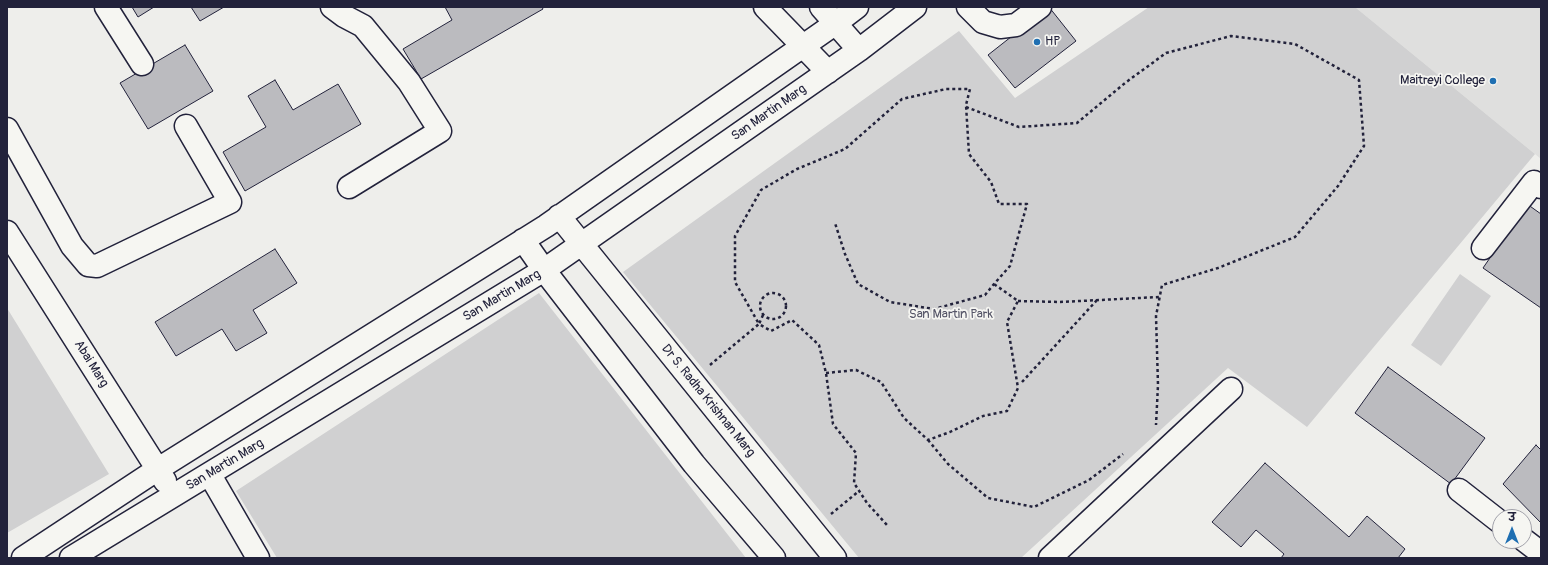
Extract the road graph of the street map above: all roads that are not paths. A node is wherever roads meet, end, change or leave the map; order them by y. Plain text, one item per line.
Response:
1 (106, 7) edge
2 (332, 7) edge
3 (765, 7) edge
4 (821, 7) edge
5 (857, 7) edge
6 (915, 7) edge
7 (968, 7) edge
8 (1040, 7) edge
9 (836, 23) junction
10 (803, 46) junction
11 (859, 50) junction
12 (142, 64) dead end
13 (828, 72) junction
14 (186, 126) dead end
15 (7, 129) edge
16 (349, 187) dead end
17 (1541, 187) edge
18 (559, 216) junction
19 (7, 232) edge
20 (523, 240) junction
21 (582, 245) junction
22 (1482, 248) dead end
23 (544, 270) junction
24 (1231, 389) dead end
25 (158, 469) junction
26 (210, 475) junction
27 (1459, 490) dead end
28 (174, 495) junction
29 (1492, 516) edge
30 (1532, 546) edge
31 (1541, 553) edge
32 (29, 554) edge
33 (71, 558) edge
34 (258, 558) edge
35 (774, 558) edge
36 (835, 558) edge
37 (1050, 558) edge

1 - 12 street
2 - 16 street
3 - 10 street
4 - 9 street
5 - 9 street
6 - 11 street, San Martin Marg
7 - 8 street
9 - 10 street
9 - 11 street
10 - 13 street
10 - 18 street
11 - 13 street, San Martin Marg
13 - 21 street, San Martin Marg
14 - 15 street
17 - 22 street
18 - 20 street
18 - 21 street, Dr S. Radha Krishnan Marg
19 - 25 street, Abai Marg
20 - 23 street
20 - 25 street
21 - 23 street, San Martin Marg
21 - 36 street, Dr S. Radha Krishnan Marg
23 - 26 street, San Martin Marg
23 - 35 street
24 - 37 street
25 - 28 street, Abai Marg
25 - 32 street
26 - 28 street, San Martin Marg
26 - 34 street
27 - 29 street
28 - 33 street, San Martin Marg
30 - 31 street

